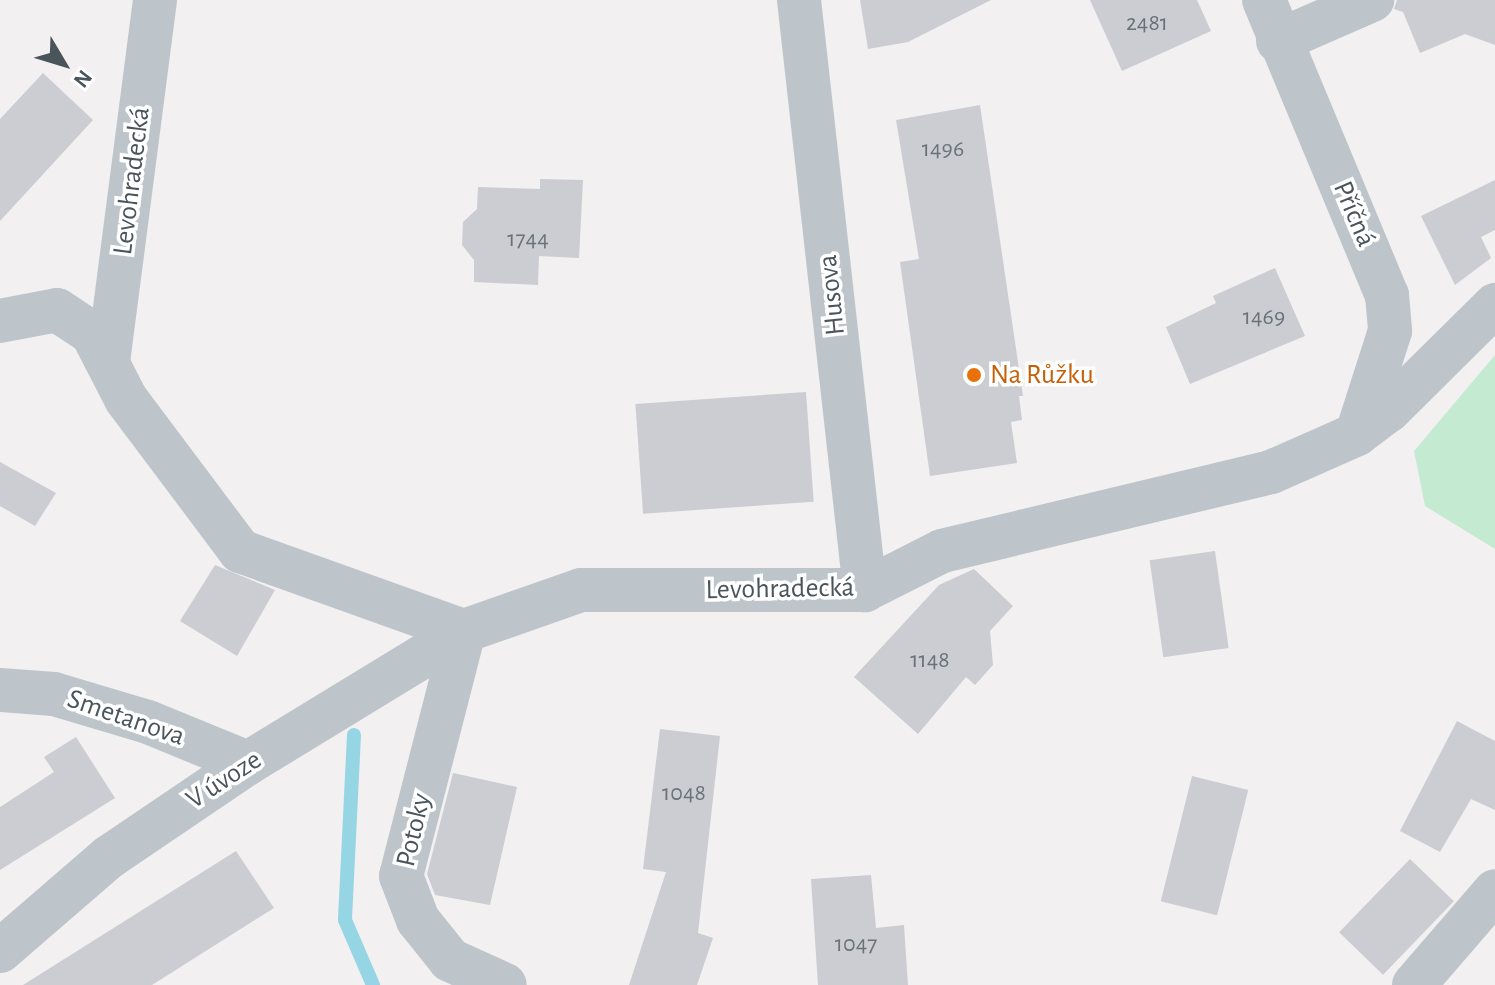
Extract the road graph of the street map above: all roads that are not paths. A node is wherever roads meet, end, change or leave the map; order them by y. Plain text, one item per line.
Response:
1 (155, 0) edge
2 (799, 0) edge
3 (1264, 0) edge
4 (1372, 0) edge
5 (1278, 41) junction
6 (1495, 305) edge
7 (0, 321) edge
8 (108, 362) junction
9 (1357, 434) junction
10 (865, 590) junction
11 (464, 631) junction
12 (0, 690) edge
13 (248, 763) junction
14 (1495, 891) edge
15 (0, 951) edge
16 (505, 985) edge
17 (1414, 985) edge

1 - 8 street, Levohradecká
2 - 10 street, Husova
3 - 5 street, Příčná
4 - 5 street
5 - 9 street, Příčná
6 - 9 street, Levohradecká
7 - 8 street
8 - 11 street
9 - 10 street, Levohradecká
10 - 11 street, Levohradecká
11 - 13 street, V úvoze
11 - 16 street, Potoky
12 - 13 street, Smetanova
13 - 15 street, V úvoze
14 - 17 street

